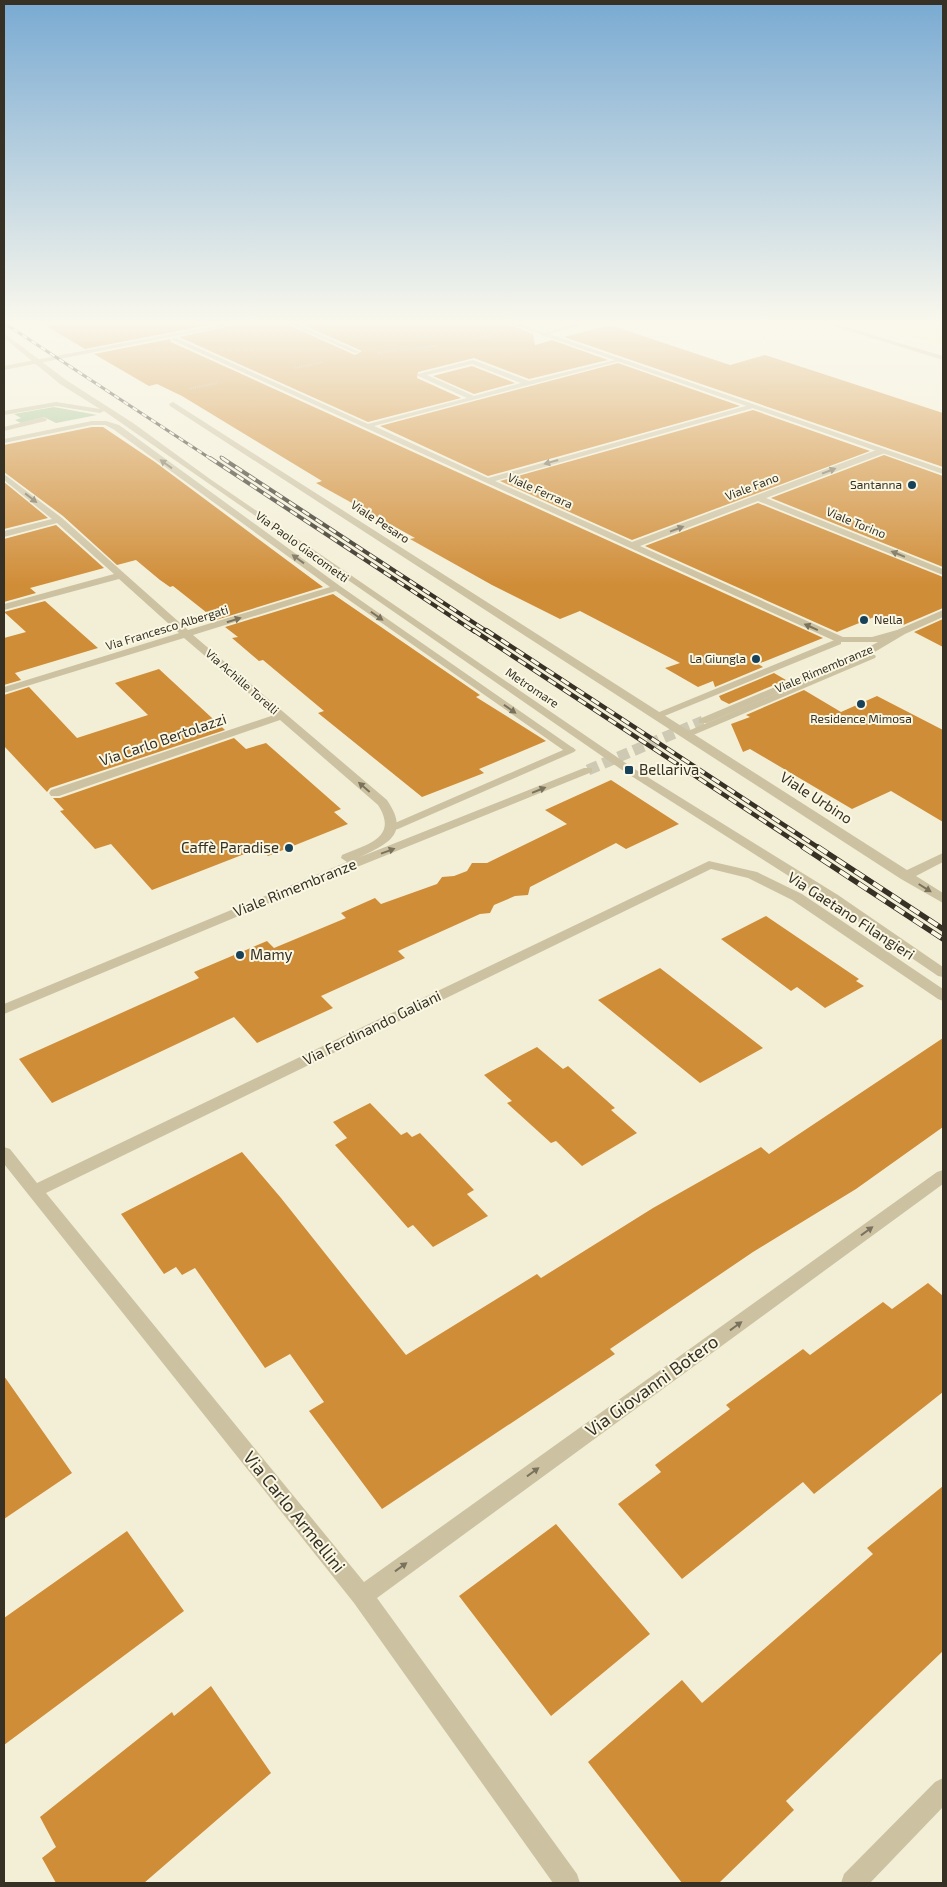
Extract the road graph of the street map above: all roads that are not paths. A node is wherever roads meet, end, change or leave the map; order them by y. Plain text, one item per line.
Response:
1 (27, 409) edge
2 (93, 409) edge
3 (105, 409) edge
4 (180, 409) edge
5 (328, 409) edge
6 (432, 409) edge
7 (739, 409) edge
8 (759, 409) edge
9 (4, 413) edge
10 (113, 414) junction
11 (44, 420) dead end
12 (20, 425) junction
13 (367, 426) junction
14 (4, 429) edge
15 (34, 434) junction
16 (4, 441) edge
17 (882, 451) junction
18 (943, 472) edge
19 (4, 476) edge
20 (486, 481) junction
21 (759, 498) junction
22 (59, 520) junction
23 (4, 534) edge
24 (631, 546) junction
25 (943, 572) edge
26 (121, 576) junction
27 (337, 588) junction
28 (4, 607) edge
29 (943, 613) edge
30 (901, 632) junction
31 (187, 635) junction
32 (837, 642) dead end
33 (871, 656) dead end
34 (4, 690) edge
35 (658, 715) junction
36 (282, 716) junction
37 (702, 722) tunnel mouth
38 (672, 725) joint
39 (687, 734) junction
40 (588, 770) tunnel mouth
41 (55, 793) dead end
42 (394, 826) junction
43 (943, 857) edge
44 (709, 865) joint
45 (906, 876) junction
46 (310, 880) junction
47 (943, 899) edge
48 (943, 972) edge
49 (943, 996) edge
50 (6, 1005) edge
51 (4, 1153) edge
52 (943, 1176) edge
53 (35, 1192) junction
54 (362, 1596) junction
55 (943, 1790) edge
56 (568, 1883) edge
57 (853, 1883) edge

1 - 9 street, Metromare
2 - 10 street, Metromare
3 - 10 street, Metromare
4 - 35 street, Viale Pesaro
5 - 13 street, Viale Ferrara
6 - 13 street
7 -> 20 street
8 - 17 street
10 - 48 street, Metromare
11 - 12 street
12 - 14 street
12 - 15 street
13 - 20 street, Viale Ferrara
15 - 16 street, Via Paolo Giacometti
27 -> 15 street, Via Paolo Giacometti
17 - 18 street
21 -> 17 street, Viale Fano
19 -> 22 street, Via Achille Torelli
20 - 24 street, Viale Ferrara
24 -> 21 street, Viale Fano
25 -> 21 street, Viale Torino
22 - 23 street
22 - 26 street, Via Achille Torelli
30 -> 24 street, Viale Ferrara
26 - 28 street
26 - 31 street, Via Achille Torelli
31 -> 27 street, Via Francesco Albergati
27 -> 42 street, Via Paolo Giacometti
29 - 30 street, Viale Rimembranze
30 - 37 street, Viale Rimembranze
31 - 34 street, Via Francesco Albergati
31 - 36 street, Via Achille Torelli
32 - 35 street
33 - 39 street
35 - 38 street, Viale Pesaro
36 - 41 street, Via Carlo Bertolazzi
42 -> 36 street, Via Achille Torelli
38 - 39 street, Viale Urbino
39 - 45 street, Viale Urbino
46 -> 40 street, Viale Rimembranze
42 - 46 street
43 - 45 street
44 - 49 street, Via Gaetano Filangieri
44 - 53 street, Via Ferdinando Galiani
45 -> 47 street, Viale Urbino
46 - 50 street, Viale Rimembranze
51 - 53 street, Via Carlo Armellini
54 -> 52 street, Via Giovanni Botero
53 - 54 street, Via Carlo Armellini
54 - 56 street, Via Carlo Armellini
55 - 57 street

